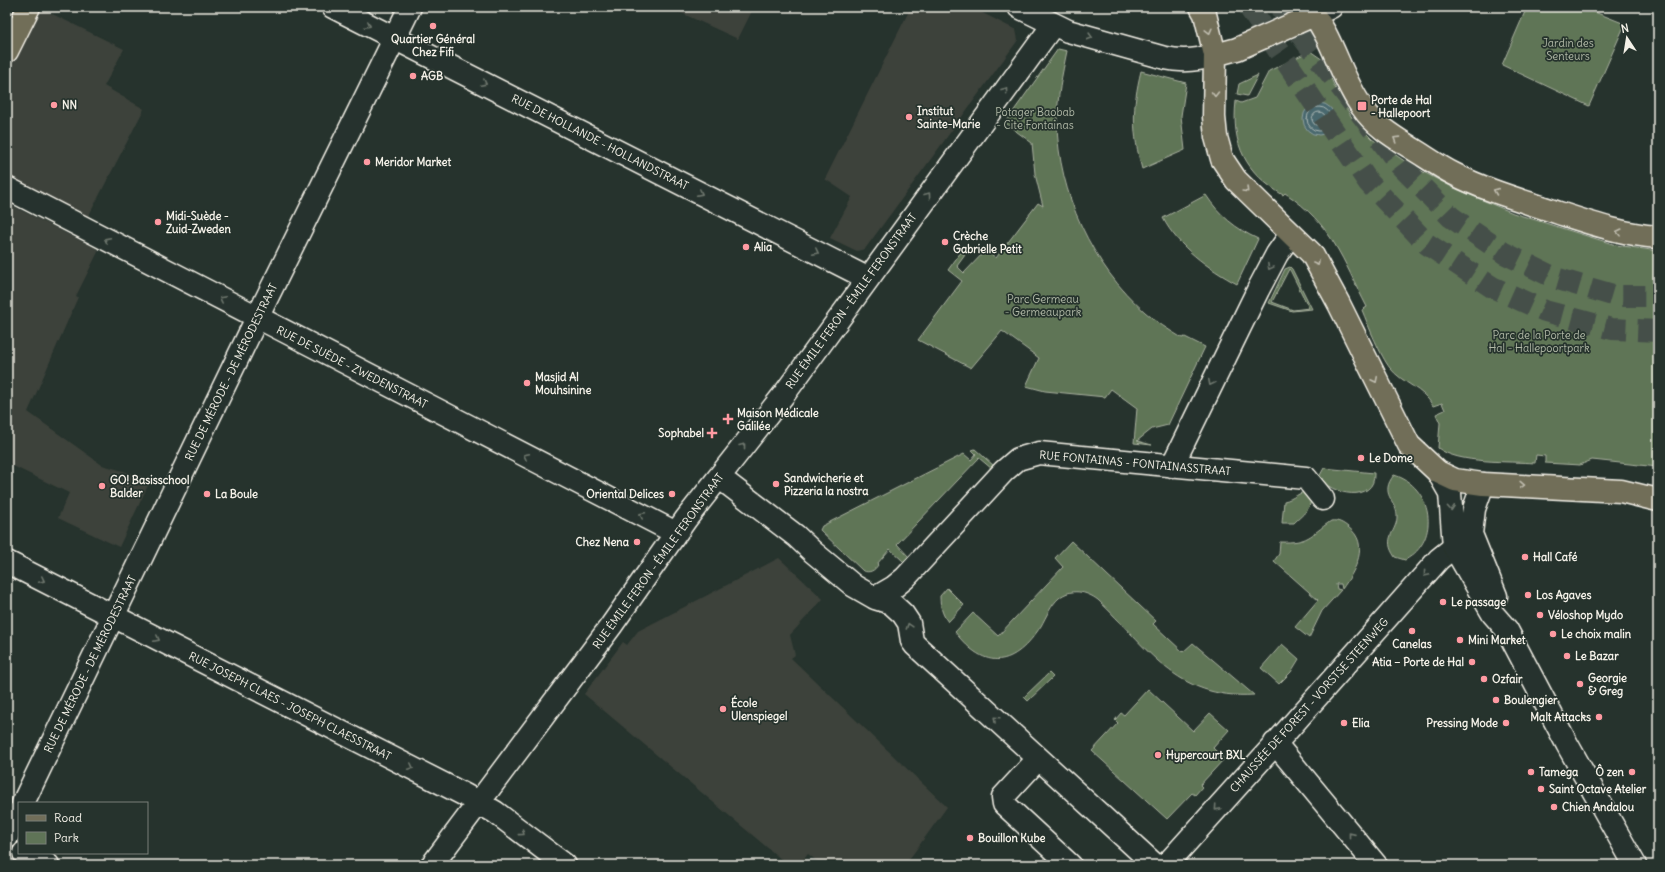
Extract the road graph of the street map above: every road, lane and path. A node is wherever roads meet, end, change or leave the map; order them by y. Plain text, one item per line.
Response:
1 (29, 7) edge
2 (333, 7) edge
3 (410, 7) edge
4 (1019, 7) edge
5 (1201, 7) edge
6 (1317, 10) edge
7 (1053, 25) junction
8 (395, 38) junction
9 (7, 51) edge
10 (1215, 55) junction
11 (7, 188) edge
12 (1291, 234) junction
13 (1658, 237) edge
14 (867, 278) junction
15 (256, 318) junction
16 (1172, 466) junction
17 (1438, 472) junction
18 (719, 477) junction
19 (1483, 484) junction
20 (1323, 499) dead end
21 (1658, 500) edge
22 (676, 533) junction
23 (1454, 546) junction
24 (1481, 559) junction
25 (7, 562) edge
26 (875, 598) junction
27 (112, 616) junction
28 (1507, 630) junction
29 (1275, 743) junction
30 (1038, 759) junction
31 (23, 802) edge
32 (478, 802) junction
33 (18, 814) edge
34 (7, 837) edge
35 (7, 844) edge
36 (18, 850) edge
37 (26, 854) edge
38 (48, 865) edge
39 (432, 865) edge
40 (565, 865) edge
41 (1070, 865) edge
42 (1155, 865) edge
43 (1166, 865) edge
44 (1376, 865) edge
45 (1635, 865) edge

1 - 9 main road
2 -> 8 street, RUE DE HOLLANDE - HOLLANDSTRAAT
3 - 8 street, RUE DE MÉRODE - DE MÉRODESTRAAT
4 - 7 street
5 -> 10 main road
6 - 10 main road
13 -> 6 main road
7 -> 10 street
14 -> 7 street, RUE ÉMILE FERON - ÉMILE FERONSTRAAT
8 -> 14 street, RUE DE HOLLANDE - HOLLANDSTRAAT
8 - 15 street, RUE DE MÉRODE - DE MÉRODESTRAAT
10 -> 12 main road
15 -> 11 street, RUE DE SUÈDE - ZWEDENSTRAAT
12 -> 16 street
12 -> 17 main road
18 -> 14 street, RUE ÉMILE FERON - ÉMILE FERONSTRAAT
22 -> 15 street, RUE DE SUÈDE - ZWEDENSTRAAT
15 - 27 street, RUE DE MÉRODE - DE MÉRODESTRAAT
16 - 20 street, RUE FONTAINAS - FONTAINASSTRAAT
16 - 26 street, RUE FONTAINAS - FONTAINASSTRAAT
17 - 19 main road
17 -> 23 street
18 - 22 street, RUE ÉMILE FERON - ÉMILE FERONSTRAAT
18 - 26 street
19 -> 21 main road
19 - 24 street
22 - 32 street, RUE ÉMILE FERON - ÉMILE FERONSTRAAT
23 - 24 street
23 - 28 street
23 -> 29 street, CHAUSSÉE DE FOREST - VORSTSE STEENWEG
24 - 28 street
25 -> 27 street, RUE JOSEPH CLAES - JOSEPH CLAESSTRAAT
30 -> 26 street
27 - 31 street, RUE DE MÉRODE - DE MÉRODESTRAAT
27 -> 32 street, RUE JOSEPH CLAES - JOSEPH CLAESSTRAAT
28 - 45 street
29 -> 43 street, CHAUSSÉE DE FOREST - VORSTSE STEENWEG
44 -> 29 street
30 - 41 street
30 - 42 street
32 - 39 street, RUE ÉMILE FERON - ÉMILE FERONSTRAAT
32 -> 40 street, RUE JOSEPH CLAES - JOSEPH CLAESSTRAAT
33 - 34 street
35 - 36 street
37 - 38 street

